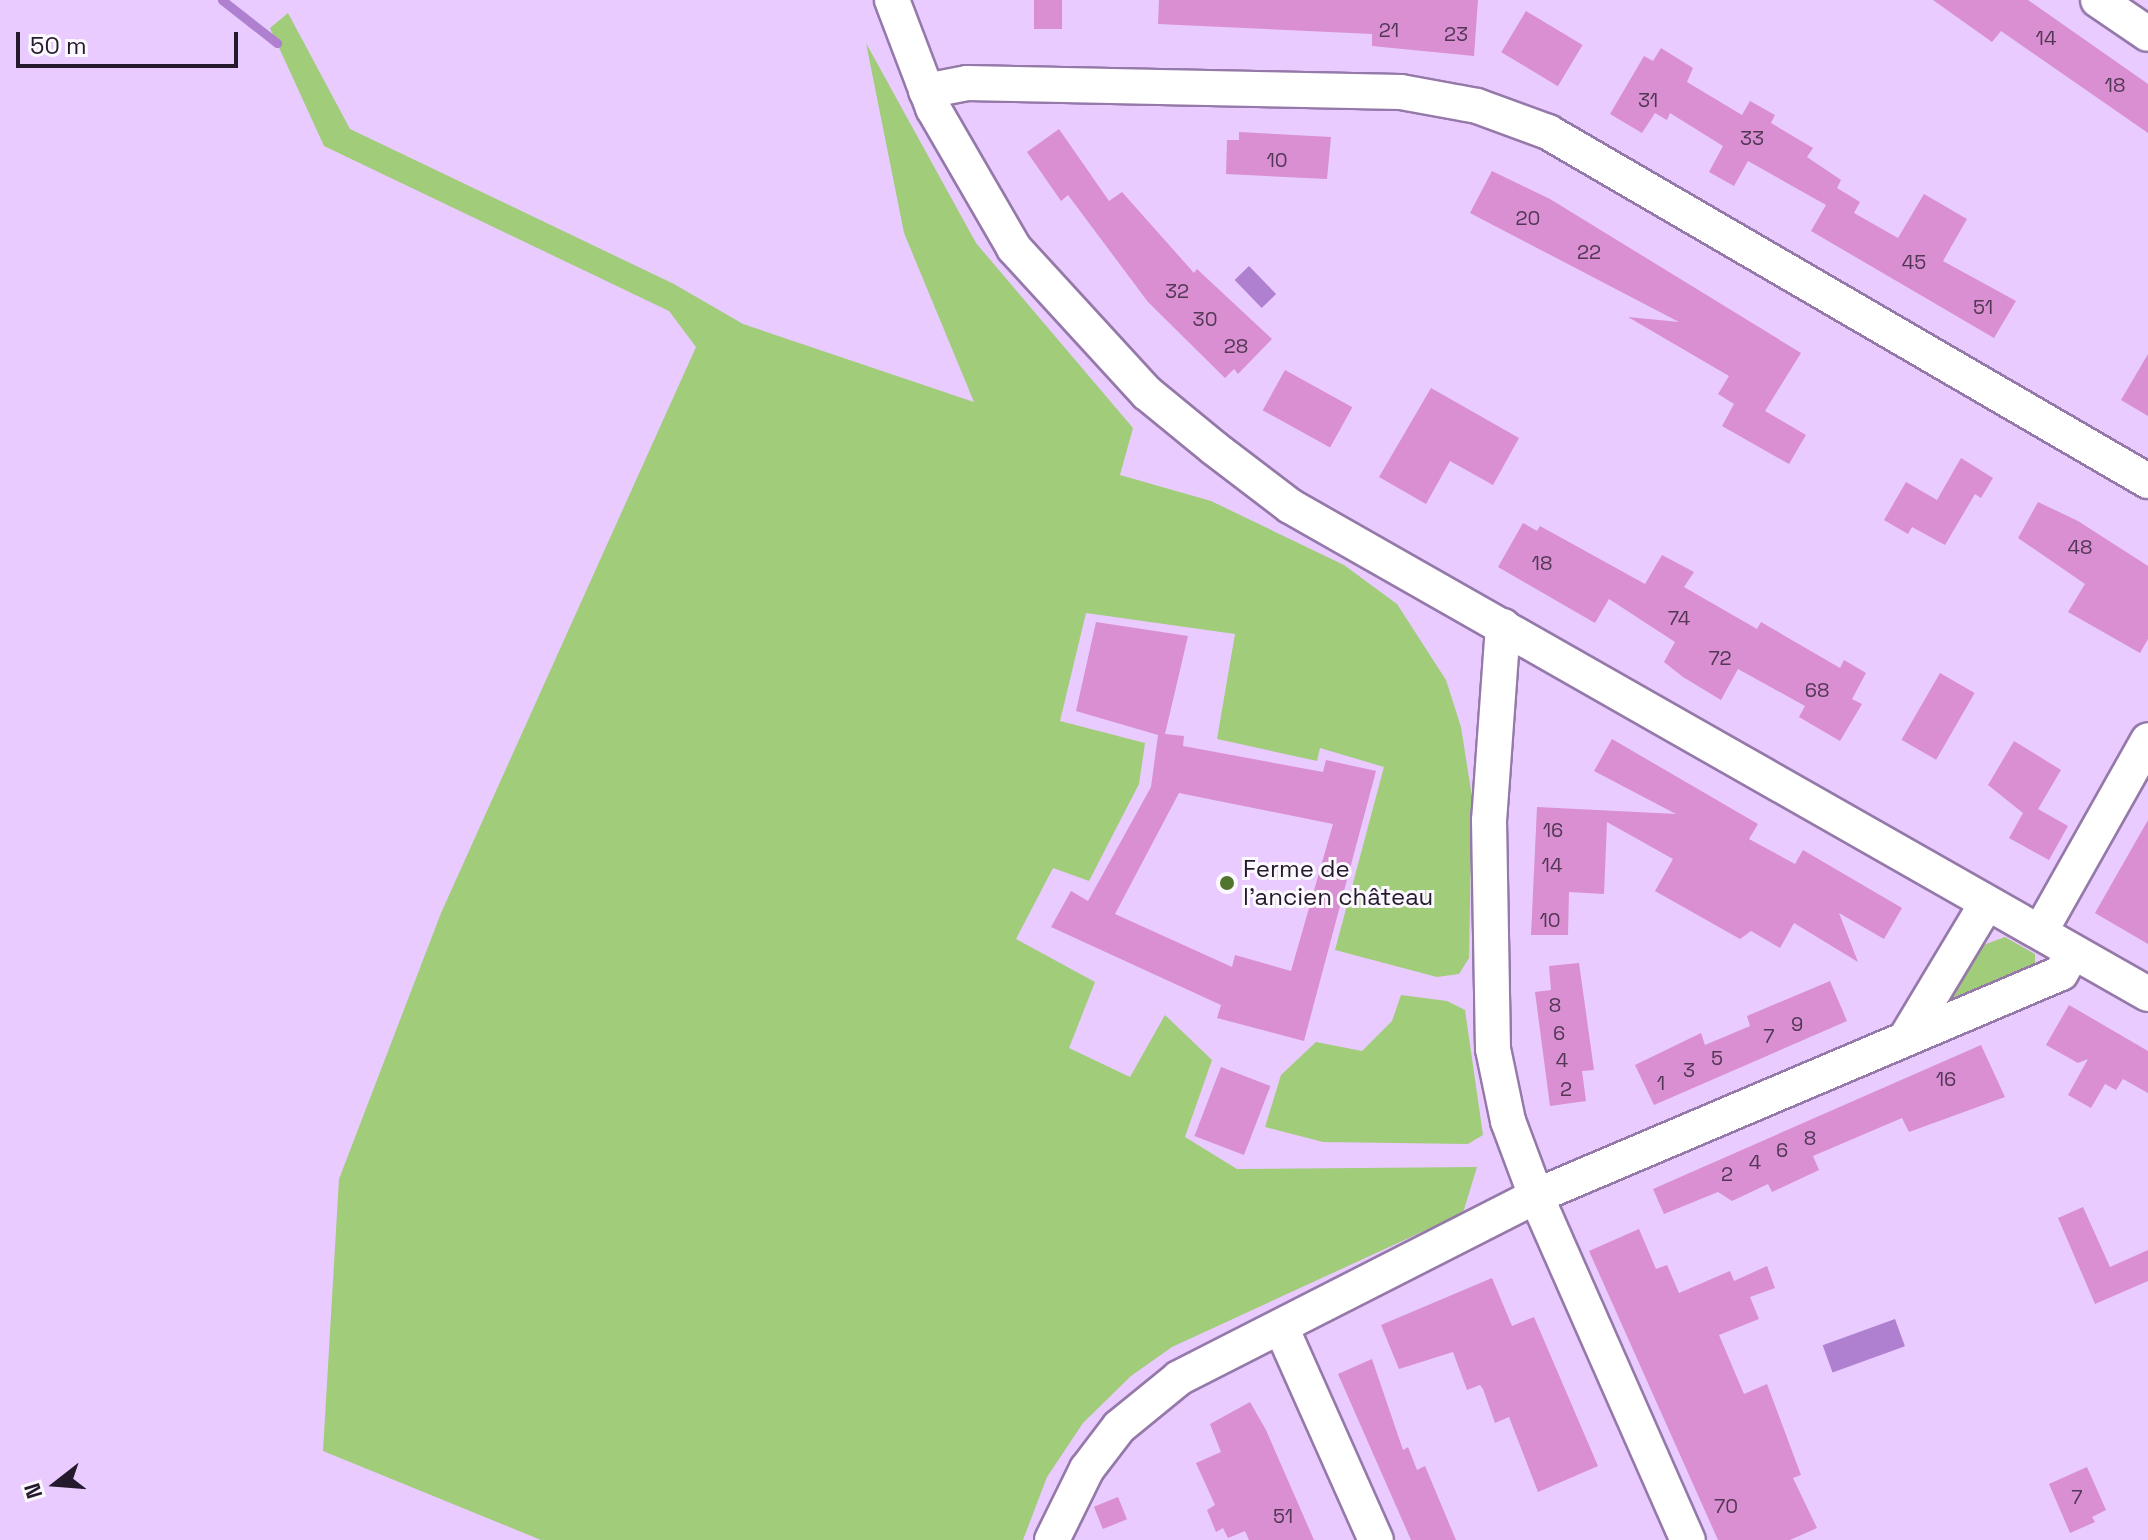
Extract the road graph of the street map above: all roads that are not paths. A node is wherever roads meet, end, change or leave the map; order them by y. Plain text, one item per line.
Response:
1 (892, 0) edge
2 (2098, 0) edge
3 (2148, 34) edge
4 (926, 91) junction
5 (2148, 481) edge
6 (1503, 626) junction
7 (2148, 740) edge
8 (1987, 903) junction
9 (2040, 932) junction
10 (2073, 952) junction
11 (2148, 994) edge
12 (1907, 1036) junction
13 (1536, 1196) junction
14 (1281, 1327) junction
15 (1052, 1540) edge
16 (1376, 1540) edge
17 (1688, 1540) edge

1 - 4 street
2 - 3 street
4 - 5 street
4 - 6 street
6 - 8 street
6 - 13 street
7 - 9 street
8 - 9 street
8 - 12 street
9 - 10 street
10 - 11 street
10 - 12 street
12 - 13 street
13 - 14 street
13 - 17 street
14 - 15 street
14 - 16 street

